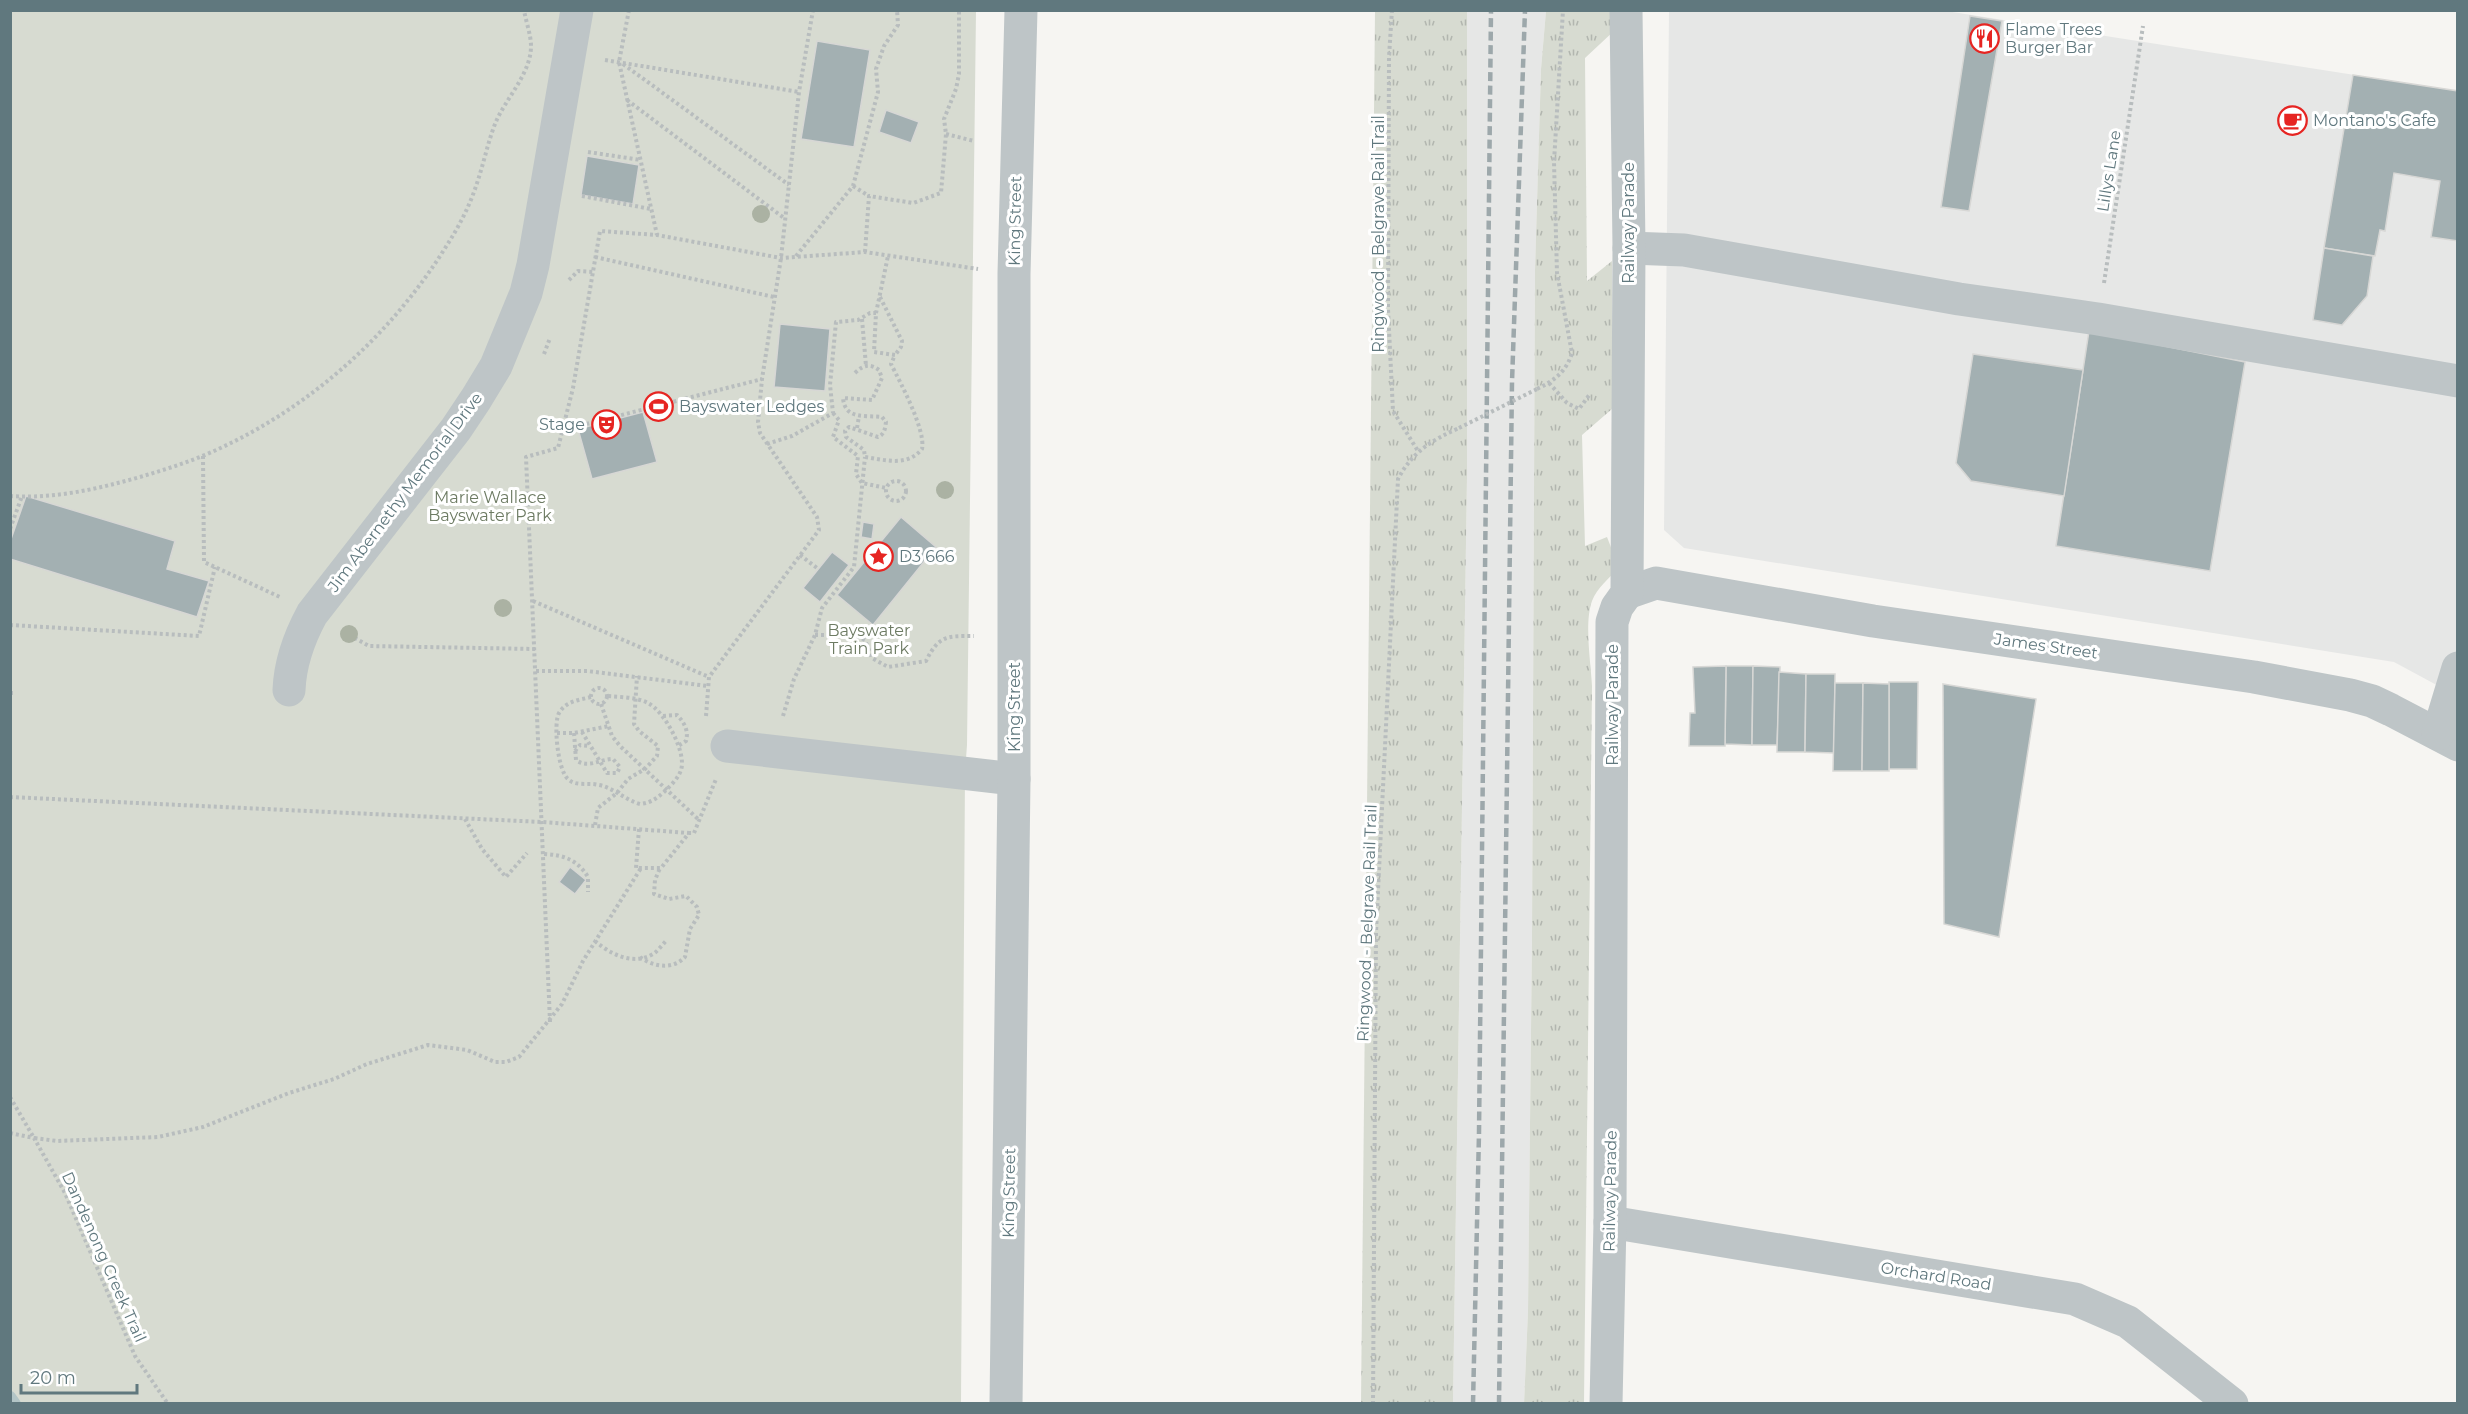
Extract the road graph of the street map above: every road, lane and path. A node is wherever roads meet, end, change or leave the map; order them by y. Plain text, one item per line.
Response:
1 (524, 10) edge
2 (577, 10) edge
3 (629, 10) edge
4 (813, 10) edge
5 (897, 10) edge
6 (959, 10) edge
7 (1021, 10) edge
8 (1392, 10) edge
9 (1563, 10) edge
10 (1626, 10) edge
11 (2143, 26) dead end
12 (531, 46) junction
13 (569, 53) junction
14 (620, 62) junction
15 (799, 92) junction
16 (627, 100) junction
17 (946, 134) junction
18 (974, 141) dead end
19 (641, 160) junction
20 (584, 162) dead end
21 (581, 185) dead end
22 (789, 185) junction
23 (853, 186) junction
24 (869, 196) junction
25 (651, 208) junction
26 (785, 218) junction
27 (657, 235) junction
28 (1629, 248) junction
29 (865, 252) junction
30 (796, 256) junction
31 (888, 256) junction
32 (595, 257) junction
33 (781, 258) junction
34 (1014, 274) junction
35 (879, 296) junction
36 (774, 297) junction
37 (876, 313) junction
38 (862, 319) junction
39 (2098, 319) junction
40 (895, 355) junction
41 (866, 366) junction
42 (855, 373) dead end
43 (762, 379) junction
44 (2457, 381) edge
45 (1549, 383) junction
46 (1593, 389) dead end
47 (833, 413) junction
48 (860, 416) junction
49 (857, 429) junction
50 (563, 430) junction
51 (767, 444) junction
52 (1418, 451) junction
53 (865, 458) junction
54 (862, 483) junction
55 (886, 488) junction
56 (10, 496) edge
57 (22, 496) junction
58 (10, 529) edge
59 (800, 555) junction
60 (215, 567) dead end
61 (816, 568) dead end
62 (1627, 593) junction
63 (533, 601) junction
64 (10, 625) edge
65 (815, 635) junction
66 (974, 636) dead end
67 (2457, 668) edge
68 (536, 671) junction
69 (637, 676) junction
70 (709, 677) junction
71 (708, 686) junction
72 (289, 690) dead end
73 (607, 696) junction
74 (591, 697) junction
75 (635, 700) junction
76 (600, 704) junction
77 (663, 716) junction
78 (706, 719) dead end
79 (609, 726) junction
80 (582, 732) junction
81 (557, 733) junction
82 (573, 734) junction
83 (2447, 739) edge
84 (678, 746) junction
85 (727, 746) dead end
86 (592, 748) junction
87 (769, 750) junction
88 (574, 753) junction
89 (599, 761) junction
90 (645, 769) junction
91 (1014, 779) junction
92 (667, 789) junction
93 (617, 793) junction
94 (10, 797) edge
95 (465, 819) junction
96 (699, 820) dead end
97 (542, 822) junction
98 (595, 825) junction
99 (639, 828) junction
100 (527, 853) dead end
101 (544, 854) junction
102 (641, 868) junction
103 (661, 868) junction
104 (588, 892) dead end
105 (596, 941) junction
106 (666, 941) dead end
107 (640, 957) junction
108 (550, 1022) junction
109 (10, 1097) edge
110 (10, 1132) edge
111 (34, 1138) junction
112 (1610, 1222) junction
113 (168, 1404) edge
114 (1006, 1404) edge
115 (1373, 1404) edge
116 (1606, 1404) edge
117 (2232, 1404) edge

1 - 12 path
2 - 13 street, Jim Abernethy Memorial Drive
3 - 14 path
4 - 15 path
5 - 23 path
6 - 17 path
7 - 34 street, King Street
8 - 52 path, Ringwood - Belgrave Rail Trail
9 - 45 path, Ringwood - Belgrave Rail Trail
10 - 28 street, Railway Parade
11 - 39 path, Lillys Lane
12 - 13 path
12 - 57 path
13 - 14 path
13 - 72 street, Jim Abernethy Memorial Drive
14 - 15 path
14 - 16 path
14 - 22 path
15 - 22 path
16 - 19 path
16 - 26 path
17 - 18 path
17 - 24 path
19 - 20 path
19 - 25 path
21 - 25 path
22 - 26 path
23 - 24 path
23 - 30 path
24 - 29 path
25 - 27 path
26 - 33 path
27 - 32 path
27 - 33 path
28 - 39 street
28 - 62 street, Railway Parade
29 - 30 path
29 - 31 path
30 - 33 path
31 - 34 path
31 - 35 path
32 - 36 path
32 - 50 path
33 - 36 path
34 - 91 street, King Street
35 - 37 path
35 - 40 path
36 - 43 path
37 - 38 path
37 - 40 path
38 - 41 path
38 - 47 path
39 - 44 street
40 - 53 path
41 - 42 path
41 - 48 path
43 - 50 path
43 - 51 path
45 - 46 path
45 - 52 path, Ringwood - Belgrave Rail Trail, bridge
47 - 51 path
47 - 54 path
48 - 49 path
48 - 49 path
49 - 53 path
50 - 63 path
51 - 59 path
52 - 115 path, Ringwood - Belgrave Rail Trail
53 - 54 path
54 - 55 path
54 - 65 path
55 - 55 path
56 - 57 path
57 - 58 path
59 - 61 path
59 - 70 path
60 - 64 path
62 - 83 street, James Street
62 - 112 street, Railway Parade
63 - 68 path
63 - 70 path
65 - 66 path
65 - 87 path
67 - 83 street
68 - 69 path
68 - 97 path
69 - 71 path
69 - 75 path
70 - 71 path
71 - 78 path
73 - 74 path
73 - 75 path
73 - 76 path
74 - 76 path
74 - 81 path
75 - 77 path
75 - 90 path
76 - 79 path
77 - 84 path
77 - 84 path
79 - 80 path
79 - 90 path
80 - 82 path
80 - 86 path
81 - 82 path
81 - 93 path
82 - 88 path
84 - 92 path
85 - 87 street
86 - 88 path
86 - 89 path
87 - 91 street
88 - 89 path
89 - 89 path
90 - 92 path
90 - 93 path
91 - 114 street, King Street
92 - 93 path
92 - 96 path
93 - 98 path
94 - 95 path
95 - 97 path
95 - 100 path
97 - 98 path
97 - 101 path
98 - 99 path
99 - 102 path
99 - 103 path
101 - 104 path
101 - 108 path
102 - 103 path
102 - 105 path
103 - 107 path
105 - 107 path
105 - 108 path
106 - 107 path
108 - 111 path
109 - 111 path, Dandenong Creek Trail
110 - 111 path
111 - 113 path, Dandenong Creek Trail
112 - 116 street, Railway Parade
112 - 117 street, Orchard Road

